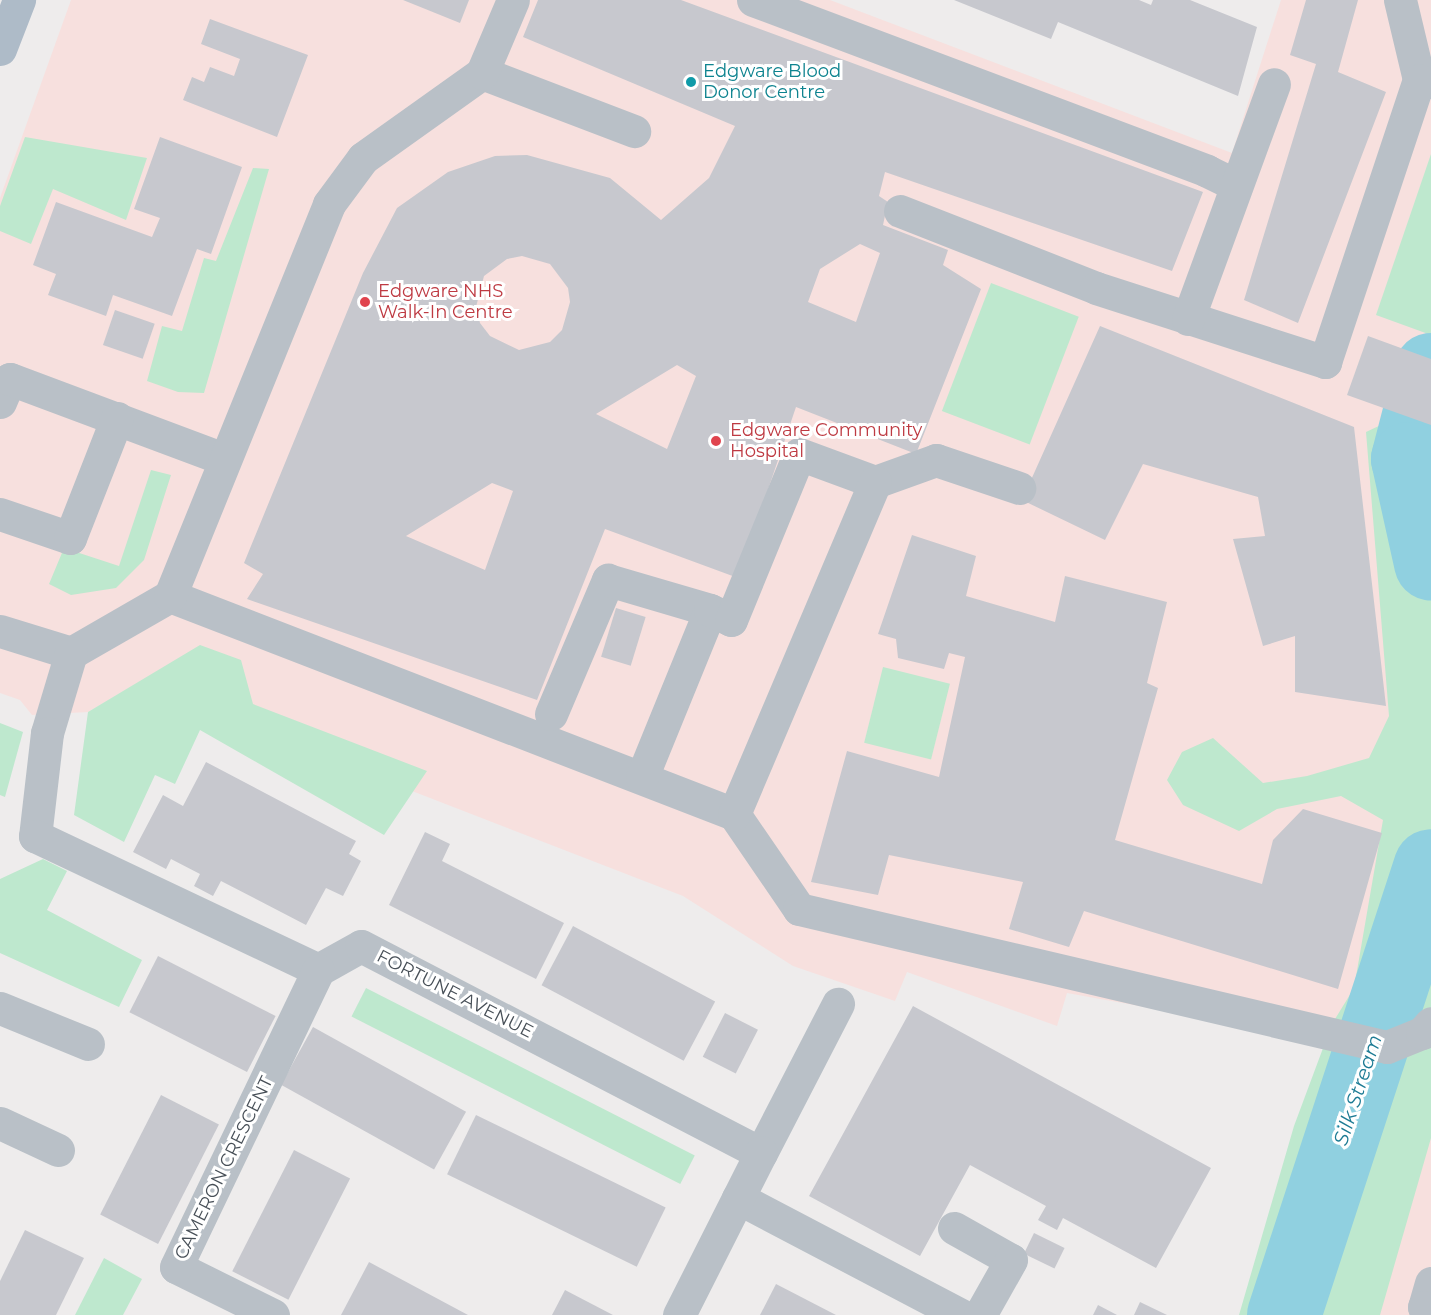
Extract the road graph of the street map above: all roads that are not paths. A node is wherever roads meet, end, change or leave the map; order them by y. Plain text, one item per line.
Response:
1 (19, 0) edge
2 (513, 0) edge
3 (753, 0) edge
4 (1400, 0) edge
5 (0, 49) edge
6 (482, 73) junction
7 (1425, 81) edge
8 (1274, 84) dead end
9 (634, 131) dead end
10 (1236, 185) junction
11 (900, 211) dead end
12 (1188, 319) junction
13 (0, 402) edge
14 (117, 418) junction
15 (224, 459) junction
16 (875, 482) junction
17 (1018, 488) dead end
18 (0, 514) edge
19 (170, 596) junction
20 (710, 610) junction
21 (0, 631) edge
22 (71, 653) junction
23 (551, 714) dead end
24 (642, 777) junction
25 (734, 814) junction
26 (318, 970) junction
27 (838, 1005) dead end
28 (0, 1008) edge
29 (1431, 1023) edge
30 (88, 1044) dead end
31 (0, 1123) edge
32 (58, 1150) dead end
33 (761, 1153) junction
34 (738, 1198) junction
35 (954, 1228) dead end
36 (1431, 1283) edge
37 (1431, 1310) edge
38 (273, 1315) edge
39 (679, 1315) edge
40 (961, 1315) edge
41 (980, 1315) edge

1 - 5 main road
2 - 6 street
3 - 10 street
4 - 7 street
6 - 9 street
6 - 15 street
7 - 12 street
8 - 10 street
10 - 12 street
11 - 12 street
13 - 14 street
14 - 15 street
14 - 18 street
15 - 19 street
16 - 17 street
16 - 20 street
16 - 25 street
19 - 22 street
19 - 24 street
20 - 23 street
20 - 24 street
21 - 22 street
22 - 26 street
24 - 25 street
25 - 29 street
26 - 33 street, FORTUNE AVENUE
26 - 38 street, CAMERON CRESCENT
27 - 33 street
28 - 30 street
31 - 32 street
33 - 34 street
34 - 39 street
34 - 40 street
35 - 41 street
36 - 37 street

